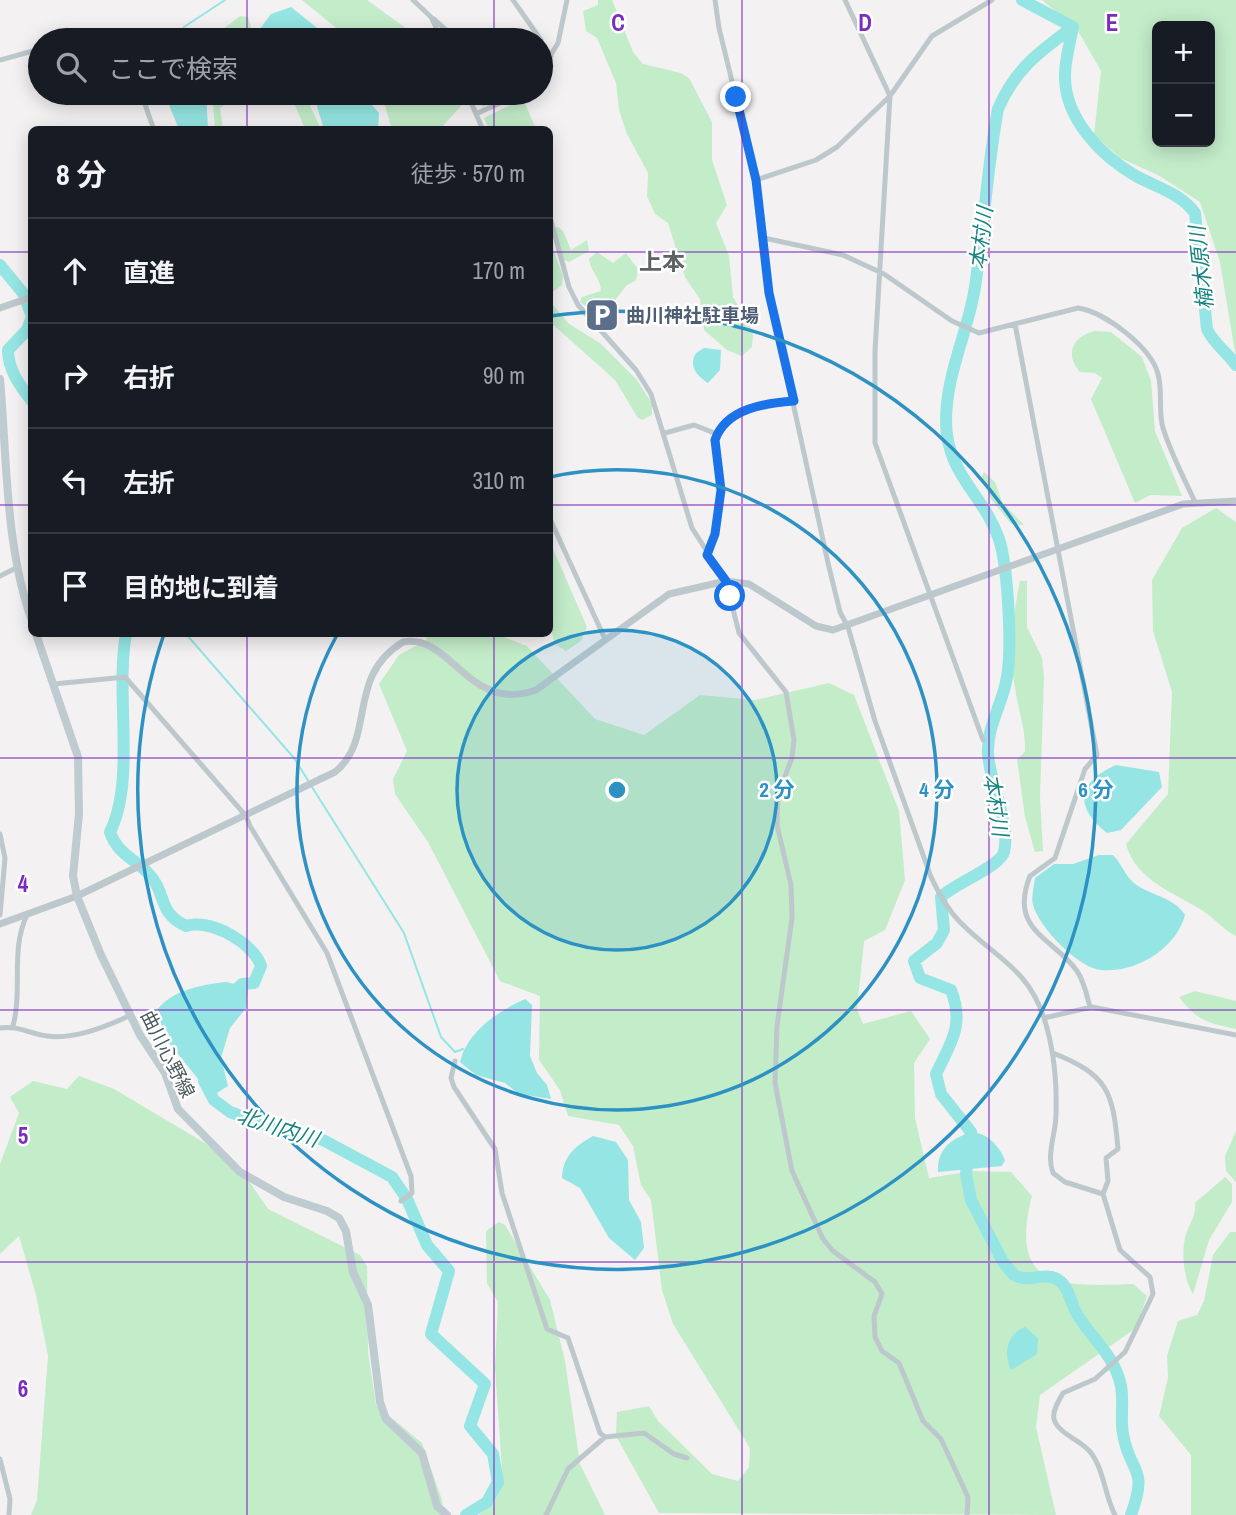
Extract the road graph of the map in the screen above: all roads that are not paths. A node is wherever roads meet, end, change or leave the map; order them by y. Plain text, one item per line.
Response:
1 (413, 0) edge
2 (513, 0) edge
3 (567, 0) edge
4 (715, 0) edge
5 (845, 0) edge
6 (992, 0) edge
7 (431, 17) junction
8 (436, 28) edge
9 (443, 28) edge
10 (533, 28) edge
11 (553, 50) edge
12 (28, 52) edge
13 (0, 60) edge
14 (890, 96) junction
15 (145, 105) edge
16 (472, 105) edge
17 (494, 105) edge
18 (476, 114) junction
19 (153, 126) edge
20 (481, 126) edge
21 (756, 180) junction
22 (553, 228) edge
23 (765, 239) junction
24 (880, 272) junction
25 (28, 298) edge
26 (0, 308) edge
27 (1015, 324) junction
28 (0, 379) edge
29 (794, 401) junction
30 (1, 430) edge
31 (665, 433) junction
32 (717, 434) junction
33 (1236, 501) edge
34 (1195, 502) junction
35 (553, 525) edge
36 (707, 555) junction
37 (18, 567) junction
38 (0, 576) edge
39 (726, 581) junction
40 (932, 596) junction
41 (28, 606) edge
42 (848, 626) junction
43 (37, 637) edge
44 (606, 639) junction
45 (54, 684) junction
46 (983, 740) dead end
47 (246, 816) junction
48 (0, 834) edge
49 (77, 896) junction
50 (0, 915) edge
51 (27, 915) junction
52 (0, 924) edge
53 (1090, 1007) junction
54 (131, 1015) junction
55 (1044, 1018) junction
56 (13, 1026) junction
57 (0, 1028) edge
58 (1236, 1035) edge
59 (1053, 1053) junction
60 (454, 1061) dead end
61 (1103, 1194) junction
62 (401, 1201) dead end
63 (605, 1437) junction
64 (687, 1458) dead end
65 (0, 1459) edge
66 (9, 1515) edge
67 (447, 1515) edge
68 (546, 1515) edge
69 (967, 1515) edge
70 (1115, 1515) edge

1 - 7 street
2 - 10 street
3 - 11 street
4 - 21 street
5 - 14 street
6 - 14 street
7 - 8 street
7 - 9 street
12 - 13 street
14 - 21 street
14 - 24 street
15 - 19 street
16 - 18 street
17 - 18 street
18 - 20 street
21 - 23 street
22 - 31 street
23 - 24 street
23 - 29 street
24 - 27 street
24 - 40 street
25 - 26 street
27 - 34 street
27 - 53 street
28 - 30 main road
29 - 32 street
29 - 42 street
30 - 37 main road
31 - 32 street
31 - 36 street
32 - 36 street
33 - 34 street
34 - 40 street
35 - 44 street
36 - 39 street
37 - 38 street
37 - 41 main road
39 - 42 street
39 - 44 street
39 - 69 street
40 - 42 street
40 - 46 street
42 - 55 street
43 - 45 main road, 曲川心野線
44 - 47 street
45 - 47 street
45 - 49 main road, 曲川心野線
47 - 49 street
47 - 62 street
48 - 50 street
49 - 51 street
49 - 54 main road, 曲川心野線
51 - 52 street
51 - 56 street
53 - 55 street
53 - 58 street
54 - 56 street
54 - 67 main road, 曲川心野線
55 - 59 street
56 - 57 street
59 - 61 street
59 - 61 street
60 - 63 street
61 - 70 street
63 - 64 street
63 - 68 street
65 - 66 street

